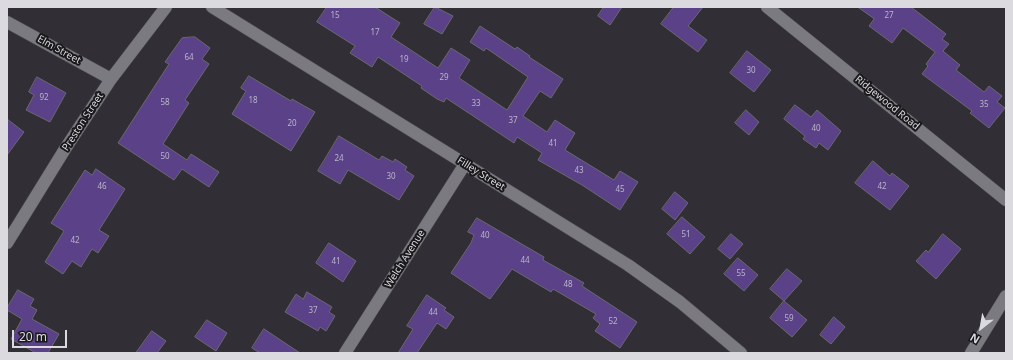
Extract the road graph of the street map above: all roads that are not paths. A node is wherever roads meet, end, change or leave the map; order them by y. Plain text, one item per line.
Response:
1 (166, 7) edge
2 (212, 7) edge
3 (767, 7) edge
4 (7, 22) edge
5 (111, 79) junction
6 (465, 164) junction
7 (1006, 200) edge
8 (7, 243) edge
9 (1006, 296) edge
10 (345, 353) edge
11 (741, 353) edge
12 (970, 353) edge

1 - 5 street, Preston Street
2 - 6 street, Filley Street
3 - 7 street, Ridgewood Road
4 - 5 street, Elm Street
5 - 8 street, Preston Street
6 - 10 street, Welch Avenue
6 - 11 street, Filley Street
9 - 12 street

